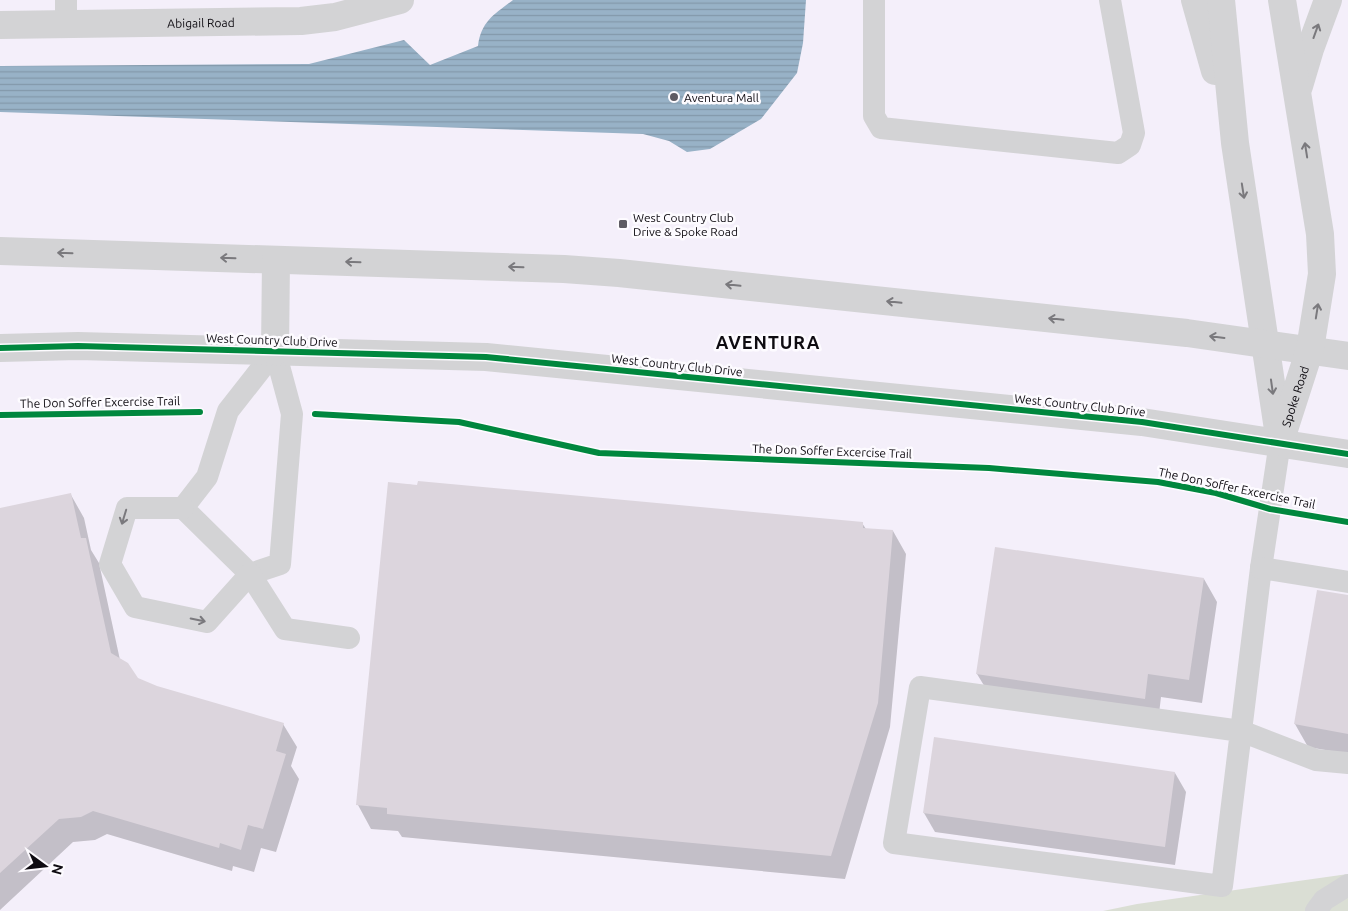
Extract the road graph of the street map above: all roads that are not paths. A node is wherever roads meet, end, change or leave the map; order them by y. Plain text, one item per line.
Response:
1 (400, 0) edge
2 (874, 0) edge
3 (1110, 0) edge
4 (1195, 0) edge
5 (1221, 0) edge
6 (1282, 0) edge
7 (1328, 0) edge
8 (66, 12) edge
9 (0, 25) edge
10 (1297, 94) junction
11 (1235, 143) junction
12 (0, 251) edge
13 (276, 260) junction
14 (1266, 343) junction
15 (0, 348) edge
16 (1310, 349) junction
17 (275, 351) junction
18 (1348, 356) edge
19 (1280, 442) junction
20 (1348, 454) edge
21 (183, 508) junction
22 (1261, 568) junction
23 (250, 574) junction
24 (1348, 582) edge
25 (348, 638) dead end
26 (1241, 731) junction
27 (1348, 763) edge
28 (1348, 885) edge
29 (1316, 911) edge

1 - 8 street, Abigail Road
2 - 3 lane
4 - 11 street
5 - 11 street, Spoke Road
6 - 10 street, Spoke Road
10 -> 7 street
8 - 9 street, Abigail Road
16 -> 10 street, Spoke Road
11 -> 14 street, Spoke Road
13 -> 12 street
14 -> 13 street
13 - 17 street
14 - 16 street
14 -> 19 street, Spoke Road
15 - 17 street, West Country Club Drive
16 - 18 street
16 - 19 street, Spoke Road
17 - 19 street, West Country Club Drive
17 - 21 lane
17 - 23 lane
19 - 20 street, West Country Club Drive
19 - 22 lane
21 - 23 lane
21 -> 23 lane
22 - 24 lane
22 - 26 lane
23 - 25 lane
26 - 26 lane
26 - 27 lane
28 - 29 lane

